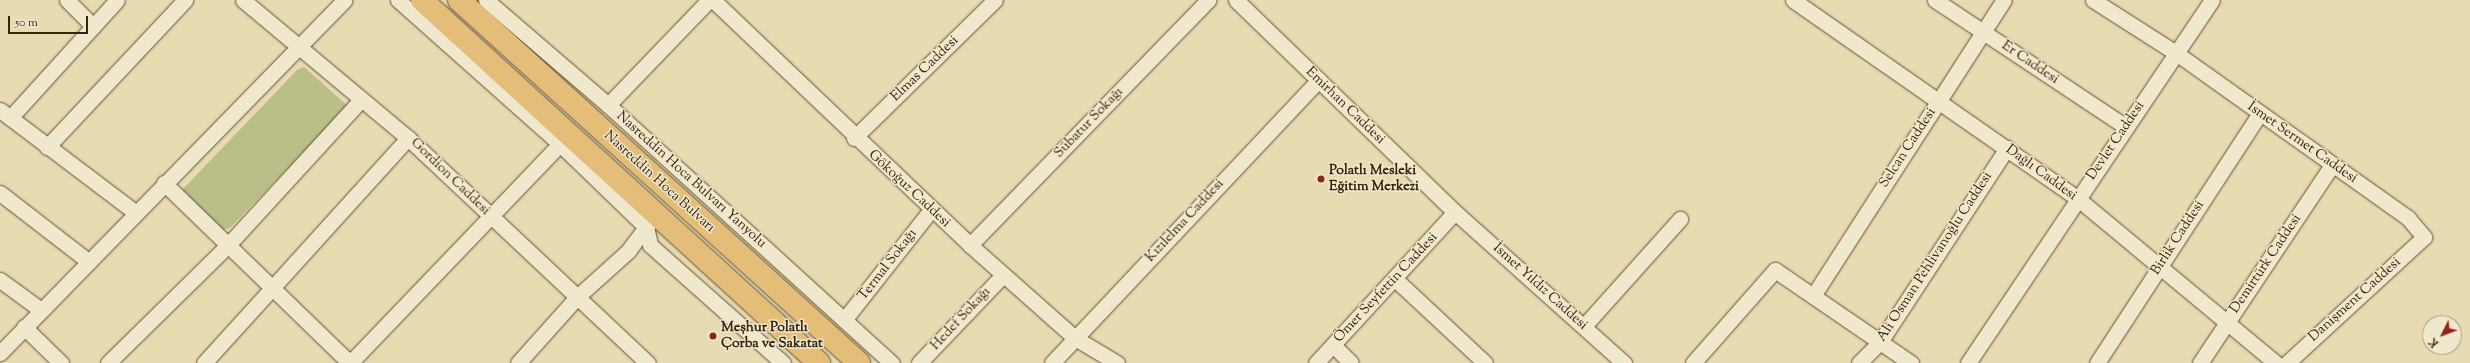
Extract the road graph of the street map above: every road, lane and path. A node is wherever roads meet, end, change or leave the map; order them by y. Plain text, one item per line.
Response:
1 (67, 0) edge
2 (117, 0) edge
3 (185, 0) edge
4 (243, 0) edge
5 (344, 0) edge
6 (398, 0) edge
7 (422, 0) edge
8 (459, 0) edge
9 (486, 0) edge
10 (709, 0) edge
11 (713, 0) edge
12 (995, 0) edge
13 (1208, 0) edge
14 (1236, 0) edge
15 (1793, 0) edge
16 (1935, 0) edge
17 (2004, 0) edge
18 (2093, 0) edge
19 (2212, 0) edge
20 (93, 26) junction
21 (1983, 32) junction
22 (295, 46) junction
23 (2176, 53) junction
24 (1319, 80) junction
25 (361, 100) junction
26 (1939, 100) junction
27 (608, 105) junction
28 (2260, 113) junction
29 (5, 114) edge
30 (2126, 127) junction
31 (408, 138) junction
32 (854, 138) junction
33 (564, 140) junction
34 (47, 147) junction
35 (2007, 148) junction
36 (2332, 165) junction
37 (164, 183) junction
38 (0, 193) edge
39 (2077, 198) junction
40 (931, 210) junction
41 (135, 212) junction
42 (1455, 212) junction
43 (491, 216) junction
44 (1680, 219) dead end
45 (651, 221) junction
46 (2424, 237) joint
47 (970, 245) junction
48 (227, 246) junction
49 (88, 261) junction
50 (2160, 266) junction
51 (1003, 274) junction
52 (0, 280) edge
53 (1394, 280) junction
54 (273, 290) junction
55 (1813, 296) junction
56 (577, 297) junction
57 (41, 310) junction
58 (844, 320) junction
59 (2228, 321) junction
60 (1584, 326) junction
61 (24, 327) junction
62 (1076, 338) junction
63 (1880, 342) junction
64 (1333, 346) junction
65 (0, 352) edge
66 (1321, 361) edge
67 (1618, 361) edge
68 (61, 363) edge
69 (108, 363) edge
70 (204, 363) edge
71 (350, 363) edge
72 (518, 363) edge
73 (648, 363) edge
74 (783, 363) edge
75 (819, 363) edge
76 (859, 363) edge
77 (892, 363) edge
78 (919, 363) edge
79 (1052, 363) edge
80 (1117, 363) edge
81 (1351, 363) edge
82 (1485, 363) edge
83 (1693, 363) edge
84 (1859, 363) edge
85 (1911, 363) edge
86 (1968, 363) edge
87 (2097, 363) edge
88 (2200, 363) edge
89 (2276, 363) edge
90 (2286, 363) edge

1 - 20 street
2 - 20 street
3 - 34 street
4 - 22 street, Gordion Caddesi
5 - 22 street
6 - 33 street
7 - 33 highway, Nasreddin Hoca Bulvarı
8 - 76 highway, Nasreddin Hoca Bulvarı
9 - 27 street, Nasreddin Hoca Bulvarı Yanyolu
10 - 27 street
11 - 32 street, Gökoğuz Caddesi
12 - 32 street, Elmas Caddesi
13 - 47 street, Sübatur Sokağı
14 - 24 street, Emirhan Caddesi
15 - 26 street, Dağlı Caddesi
16 - 21 street, Er Caddesi
17 - 21 street, Selcan Caddesi
18 - 23 street, İsmet Sermet Caddesi
19 - 23 street, Devlet Caddesi
20 - 29 street
21 - 26 street, Selcan Caddesi
21 - 30 street, Er Caddesi
22 - 25 street, Gordion Caddesi
22 - 37 street
23 - 28 street, İsmet Sermet Caddesi
23 - 30 street, Devlet Caddesi
24 - 42 street, Emirhan Caddesi
24 - 62 street, Kızılelma Caddesi
25 - 31 street, Gordion Caddesi
25 - 48 street
26 - 35 street, Dağlı Caddesi
26 - 55 street, Selcan Caddesi
27 - 58 street, Nasreddin Hoca Bulvarı Yanyolu
28 - 36 street, İsmet Sermet Caddesi
28 - 50 street, Birlik Caddesi
29 - 34 street
30 - 39 street, Devlet Caddesi
31 - 43 street, Gordion Caddesi
31 - 54 street
32 - 40 street, Gökoğuz Caddesi
33 - 43 street
33 - 45 highway, Nasreddin Hoca Bulvarı
34 - 41 street
35 - 39 street, Dağlı Caddesi
35 - 63 street, Ali Osman Pehlivanoğlu Caddesi
36 - 46 street, İsmet Sermet Caddesi
36 - 59 street, Demirtürk Caddesi
37 - 41 street
37 - 48 street
38 - 49 street
39 - 50 street, Dağlı Caddesi
39 - 86 street, Devlet Caddesi
40 - 47 street, Gökoğuz Caddesi
40 - 58 street, Termal Sokağı
41 - 49 street
42 - 53 street, Ömer Seyfettin Caddesi
42 - 60 street, İsmet Yıldız Caddesi
43 - 56 street, Gordion Caddesi
43 - 71 street
44 - 60 street
45 - 56 street
45 - 74 street
45 - 75 highway, Nasreddin Hoca Bulvarı
46 - 90 street, Danişment Caddesi
47 - 51 street, Gökoğuz Caddesi
48 - 54 street
48 - 69 street
49 - 57 street
50 - 59 street, Dağlı Caddesi
50 - 87 street, Birlik Caddesi
51 - 62 street, Gökoğuz Caddesi
51 - 78 street, Hedef Sokağı
52 - 57 street
53 - 64 street, Ömer Seyfettin Caddesi
53 - 82 street
54 - 70 street
54 - 71 street
55 - 63 street
55 - 83 street
56 - 72 street
56 - 73 street, Gordion Caddesi
57 - 61 street
58 - 77 street, Nasreddin Hoca Bulvarı Yanyolu
59 - 88 street, Demirtürk Caddesi
59 - 89 street, Dağlı Caddesi
60 - 67 street, İsmet Yıldız Caddesi
61 - 65 street
61 - 68 street
62 - 79 street, Kızılelma Caddesi
62 - 80 street, Gökoğuz Caddesi
63 - 84 street, Ali Osman Pehlivanoğlu Caddesi
63 - 85 street
64 - 66 street, Ömer Seyfettin Caddesi
64 - 81 street

